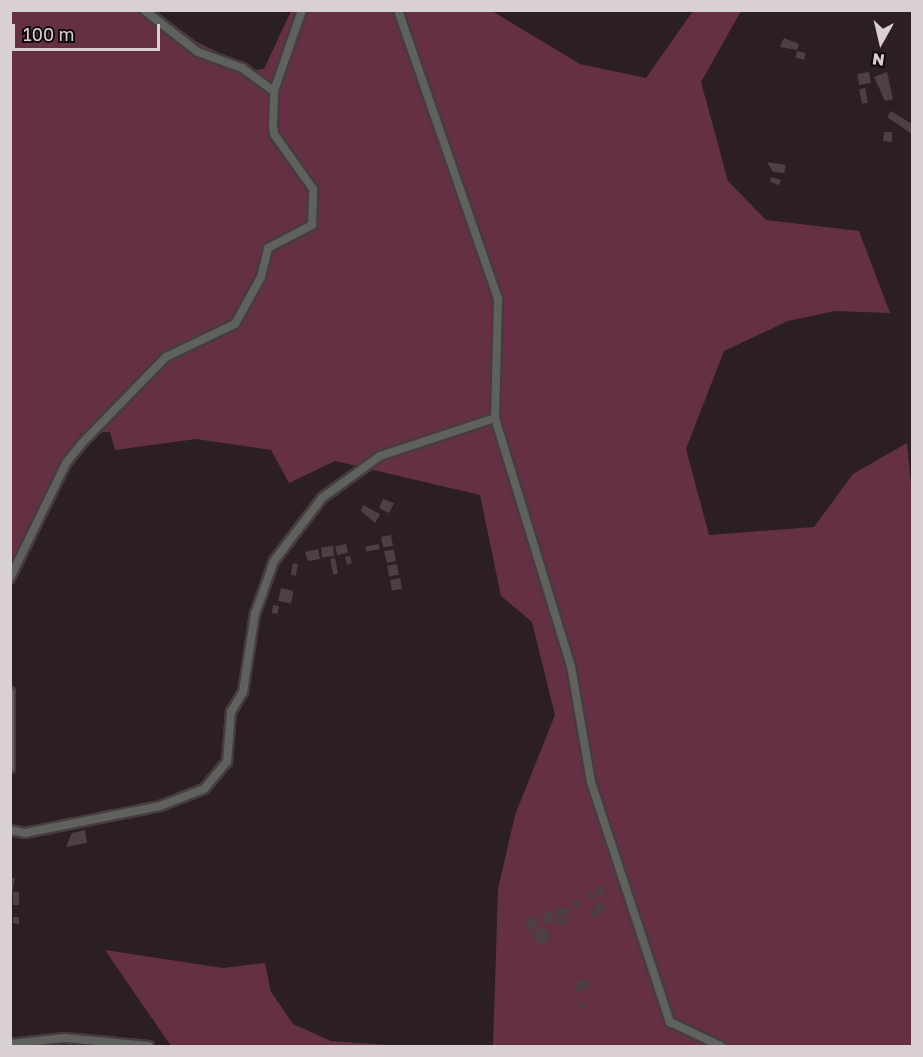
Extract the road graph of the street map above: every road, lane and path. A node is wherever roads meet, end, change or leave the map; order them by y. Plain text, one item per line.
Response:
1 (144, 10) edge
2 (302, 10) edge
3 (398, 10) edge
4 (274, 91) junction
5 (495, 418) junction
6 (10, 578) edge
7 (10, 692) edge
8 (10, 768) edge
9 (10, 830) edge
10 (10, 1044) edge
11 (149, 1047) edge
12 (721, 1047) edge

1 - 4 street
2 - 4 street
3 - 5 street
4 - 6 street
5 - 9 street
5 - 12 street
7 - 8 street
10 - 11 street

